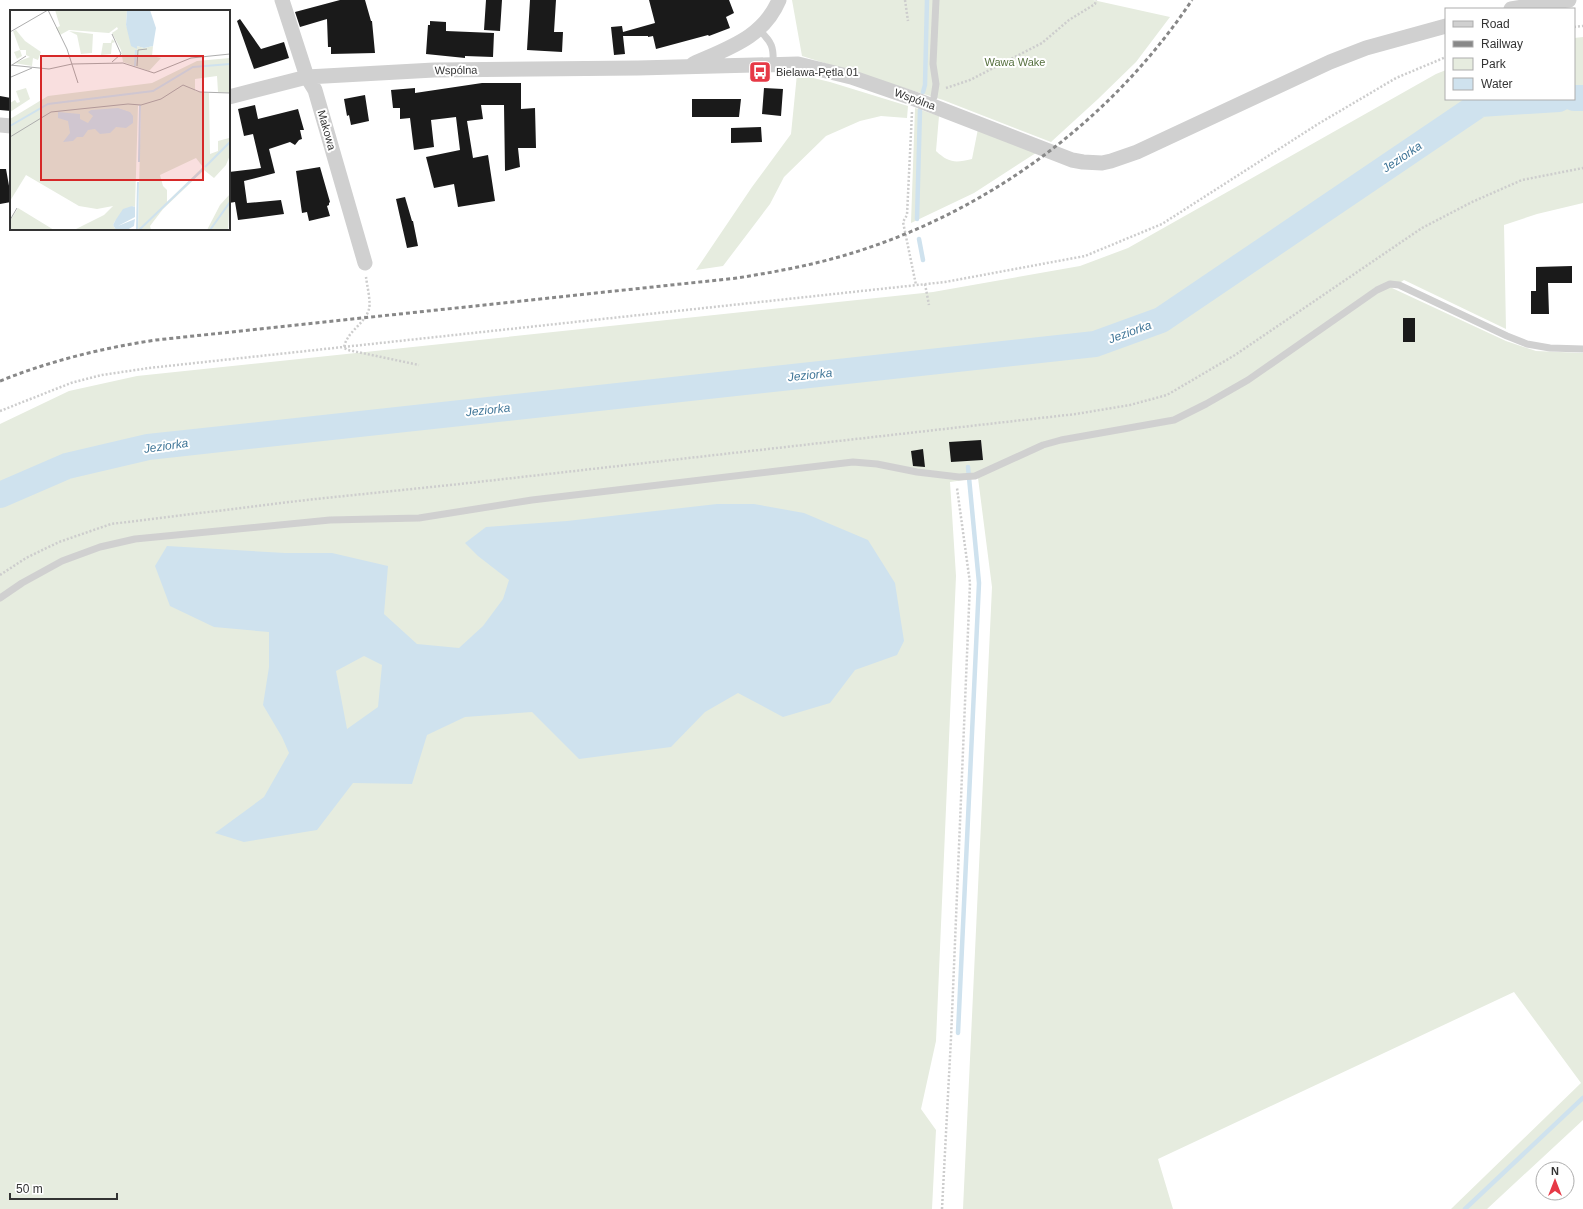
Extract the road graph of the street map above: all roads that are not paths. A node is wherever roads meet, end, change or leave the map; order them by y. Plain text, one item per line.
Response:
1 (282, 0) edge
2 (779, 0) edge
3 (936, 0) edge
4 (1569, 0) edge
5 (1517, 8) edge
6 (1445, 26) edge
7 (759, 30) junction
8 (773, 65) junction
9 (686, 67) junction
10 (307, 77) junction
11 (935, 94) road end
12 (230, 97) edge
13 (0, 124) edge
14 (10, 126) edge
15 (365, 263) road end
16 (1583, 349) edge
17 (0, 598) edge

1 - 10 street, Makowa
2 - 7 street, Wspólna
3 - 11 lane
4 - 5 street
6 - 8 street, Wspólna
7 - 8 lane
7 - 9 street, Wspólna
8 - 9 street, Wspólna
9 - 10 street, Wspólna
10 - 12 street, Wspólna
10 - 15 street, Makowa
13 - 14 street
16 - 17 lane

